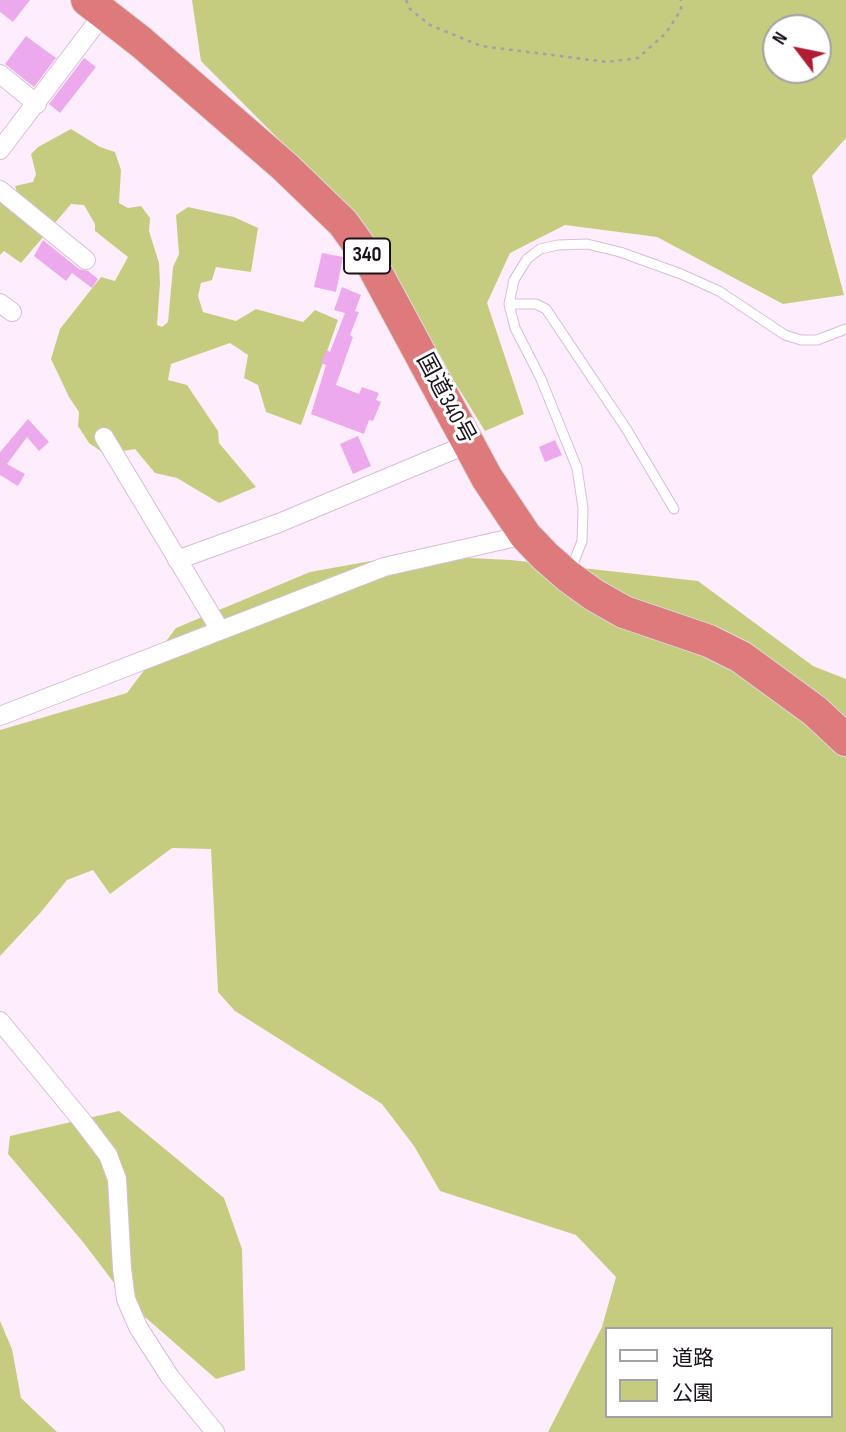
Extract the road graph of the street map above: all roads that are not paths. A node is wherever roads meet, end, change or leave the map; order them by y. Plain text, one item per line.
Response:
1 (96, 7) edge
2 (0, 74) edge
3 (37, 104) junction
4 (0, 150) edge
5 (0, 190) edge
6 (86, 260) dead end
7 (509, 304) junction
8 (846, 329) edge
9 (104, 436) dead end
10 (468, 444) junction
11 (674, 509) dead end
12 (525, 535) junction
13 (177, 560) junction
14 (569, 577) junction
15 (220, 630) junction
16 (0, 716) edge
17 (846, 740) edge
18 (0, 1021) edge
19 (215, 1432) edge

1 - 3 street
1 - 10 highway, 国道340号 / 340
2 - 3 street
3 - 4 street
5 - 6 street
7 - 8 lane
7 - 11 lane
7 - 14 lane
9 - 13 street
10 - 12 highway, 国道340号 / 340
10 - 13 street
12 - 14 highway, 国道340号 / 340
12 - 15 street
13 - 15 street
14 - 17 highway, 国道340号 / 340
15 - 16 street
18 - 19 street

